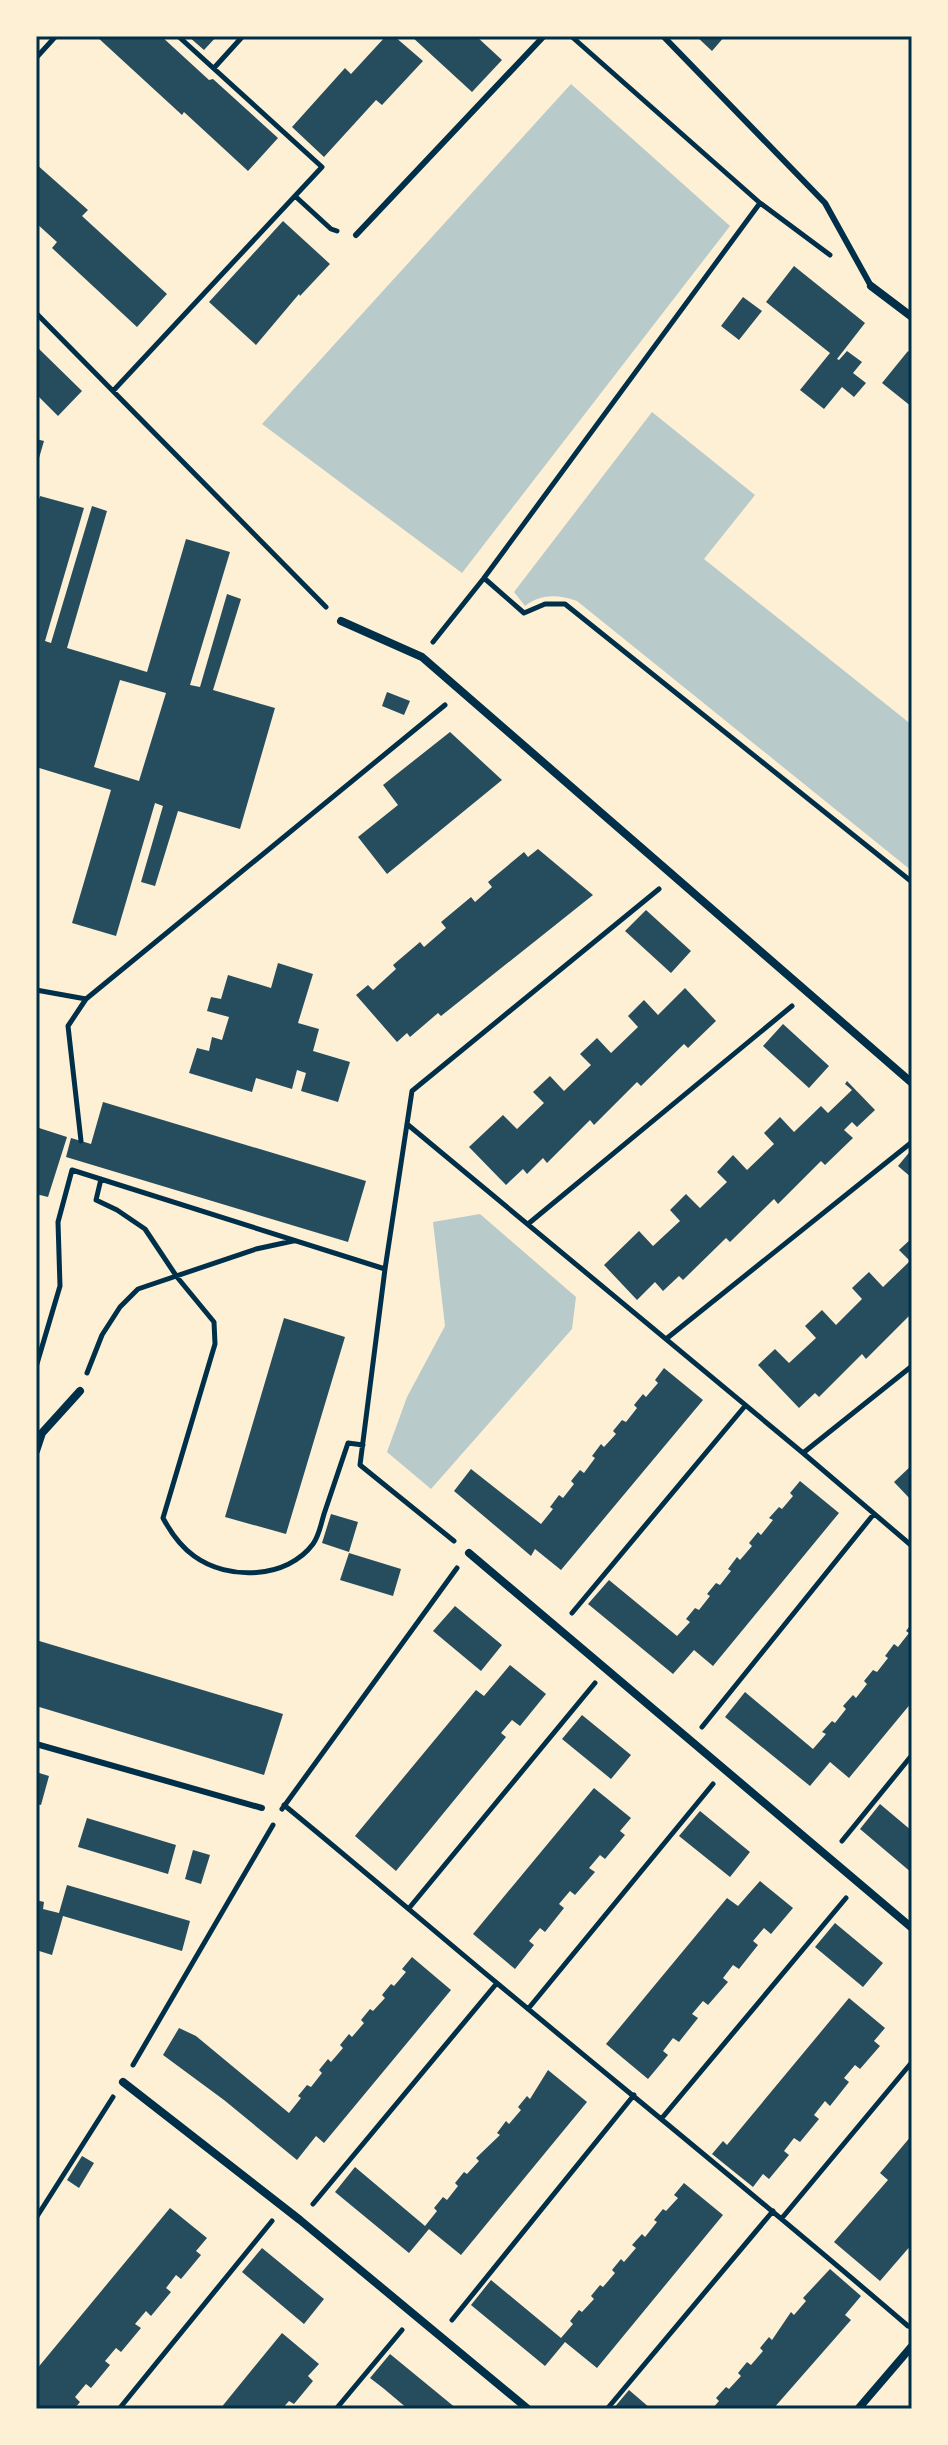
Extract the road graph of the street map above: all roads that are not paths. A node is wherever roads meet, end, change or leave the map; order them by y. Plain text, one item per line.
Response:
1 (544, 36) edge
2 (663, 36) edge
3 (356, 235) road end
4 (871, 286) joint
5 (912, 317) edge
6 (341, 621) road end
7 (912, 1083) edge
8 (80, 1391) road end
9 (36, 1451) edge
10 (469, 1553) road end
11 (36, 1744) edge
12 (262, 1808) dead end
13 (912, 1928) edge
14 (123, 2082) road end
15 (912, 2346) edge
16 (528, 2409) edge
17 (858, 2409) edge

1 - 3 lane
2 - 4 lane
4 - 5 street
6 - 7 street
8 - 9 street
10 - 13 street
11 - 12 lane
14 - 16 street
15 - 17 street

